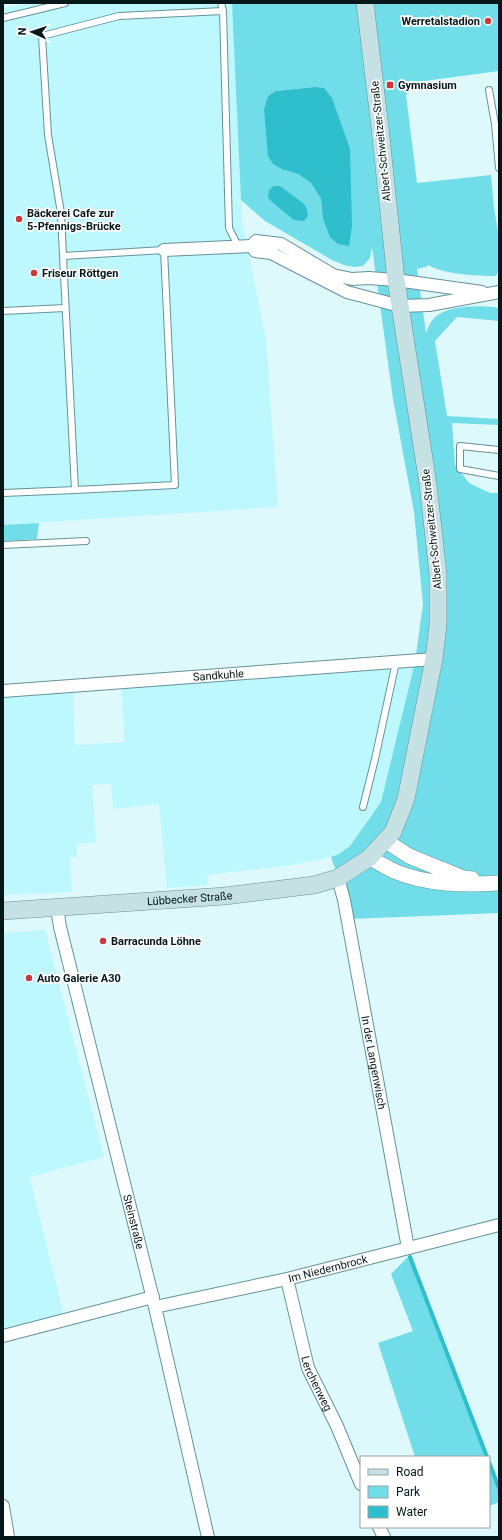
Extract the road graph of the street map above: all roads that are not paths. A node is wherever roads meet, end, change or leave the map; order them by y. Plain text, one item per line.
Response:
1 (65, 3) edge
2 (221, 3) edge
3 (365, 3) edge
4 (223, 11) junction
5 (3, 18) edge
6 (489, 90) dead end
7 (499, 168) edge
8 (238, 246) junction
9 (252, 246) junction
10 (164, 250) junction
11 (63, 256) junction
12 (396, 280) junction
13 (497, 293) edge
14 (400, 306) junction
15 (65, 308) junction
16 (3, 311) edge
17 (499, 450) edge
18 (499, 476) edge
19 (75, 490) junction
20 (3, 493) edge
21 (86, 541) dead end
22 (3, 545) edge
23 (434, 659) junction
24 (396, 662) junction
25 (3, 691) edge
26 (406, 799) joint
27 (363, 807) dead end
28 (386, 841) junction
29 (369, 858) junction
30 (338, 878) junction
31 (498, 883) edge
32 (57, 907) junction
33 (3, 911) edge
34 (499, 1226) edge
35 (408, 1248) junction
36 (287, 1279) junction
37 (154, 1302) junction
38 (3, 1336) edge
39 (360, 1482) edge
40 (4, 1511) edge
41 (380, 1528) edge
42 (8, 1537) edge
43 (208, 1537) edge
44 (384, 1537) edge

1 - 5 lane
2 - 4 lane
3 - 12 main road, Albert-Schweitzer-Straße
4 - 8 lane
4 - 11 lane
6 - 7 lane
8 - 9 street
8 - 10 street
9 - 12 street
9 - 14 street
10 - 11 lane
10 - 19 lane
11 - 15 lane
12 - 13 street
12 - 14 main road, Albert-Schweitzer-Straße
13 - 14 street
14 - 23 main road, Albert-Schweitzer-Straße
15 - 16 lane
15 - 19 lane
17 - 18 lane
19 - 20 lane
21 - 22 lane
23 - 24 street, Sandkuhle
23 - 26 main road, Albert-Schweitzer-Straße
24 - 25 street, Sandkuhle
24 - 27 lane
26 - 28 main road, Lübbecker Straße
28 - 29 main road, Lübbecker Straße
28 - 31 street
29 - 30 main road, Lübbecker Straße
29 - 31 street
30 - 32 main road, Lübbecker Straße
30 - 35 street, In der Langenwisch
32 - 33 main road, Lübbecker Straße
32 - 37 street, Steinstraße
34 - 35 street, Im Niedernbrock
35 - 36 street, Im Niedernbrock
36 - 37 street, Im Niedernbrock
36 - 39 street, Lerchenweg
37 - 38 street, Im Niedernbrock
37 - 43 street, Steinstraße
40 - 42 street
41 - 44 street

